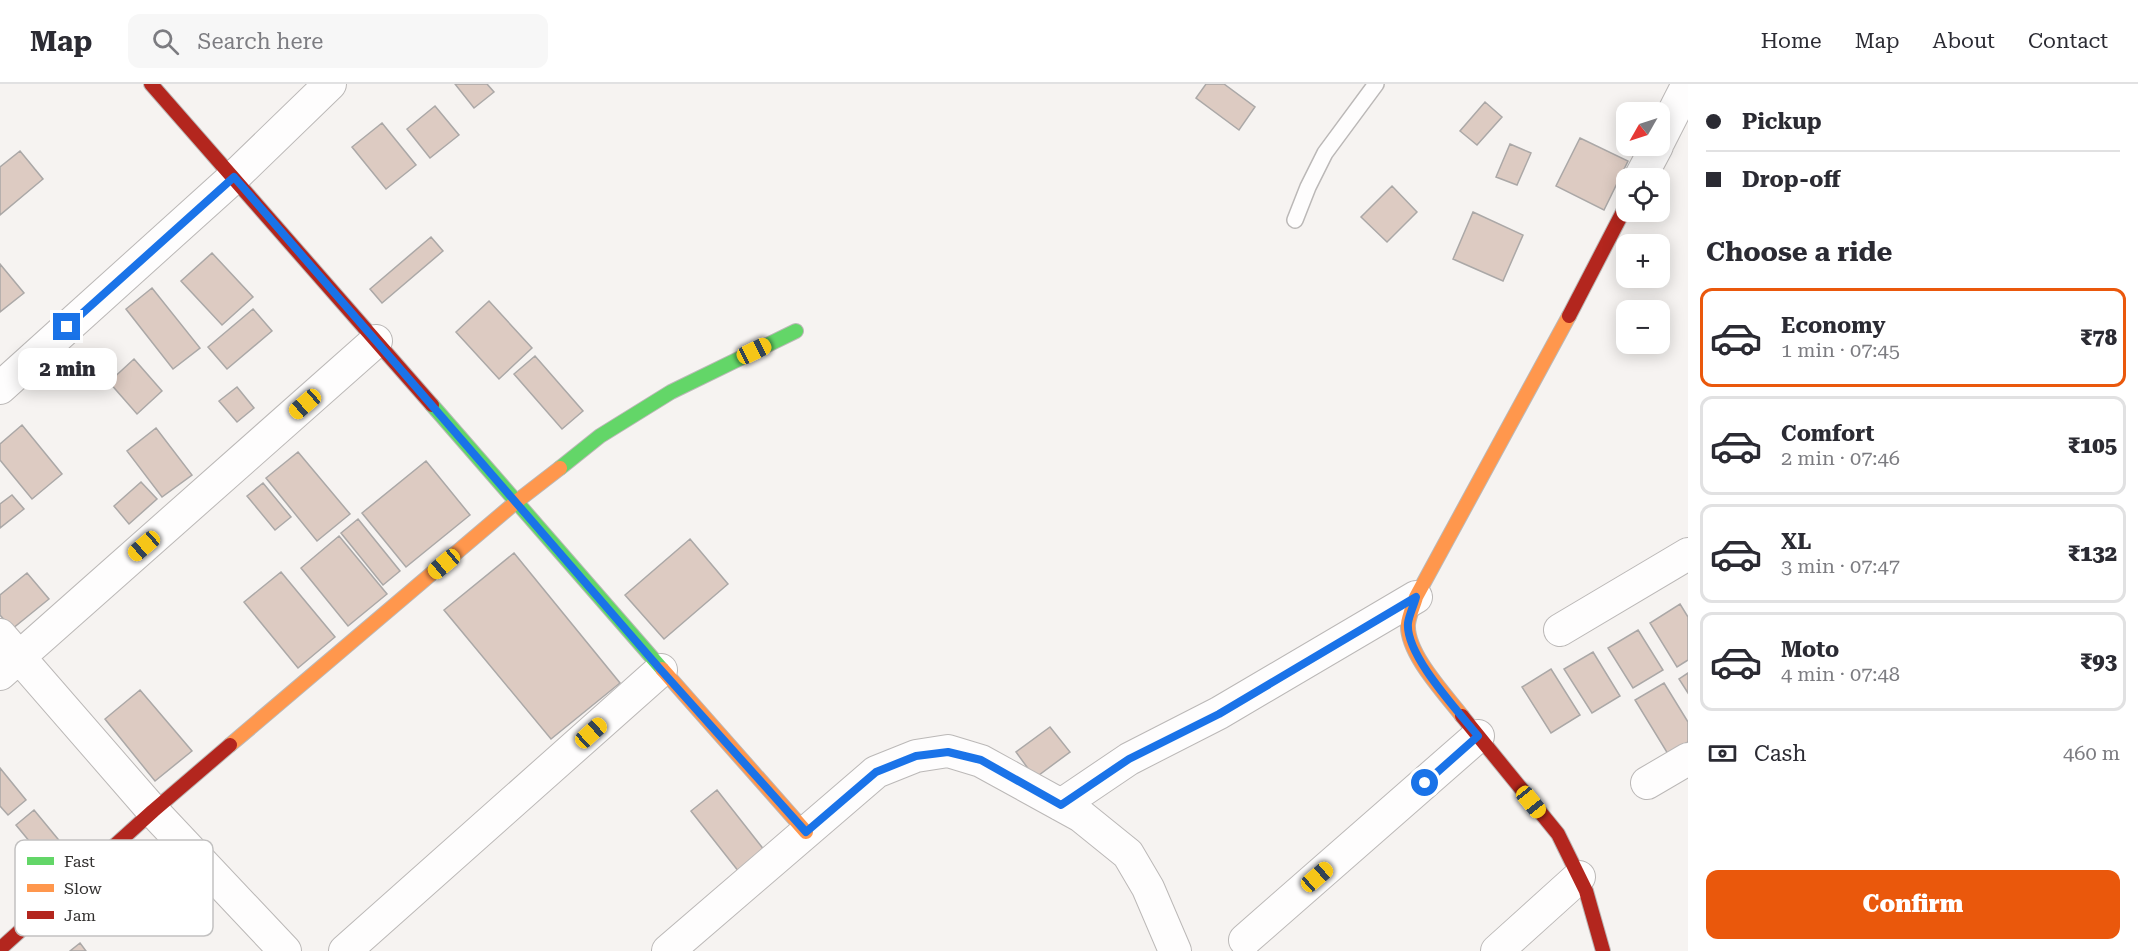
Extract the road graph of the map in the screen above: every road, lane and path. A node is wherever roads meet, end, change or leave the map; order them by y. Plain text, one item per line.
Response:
1 (151, 84) edge
2 (330, 84) edge
3 (1376, 84) edge
4 (1688, 84) edge
5 (1670, 119) edge
6 (234, 177) junction
7 (1295, 220) dead end
8 (1618, 222) edge
9 (796, 331) dead end
10 (376, 341) junction
11 (0, 388) edge
12 (516, 502) junction
13 (1688, 554) edge
14 (1416, 597) junction
15 (1560, 630) dead end
16 (6, 655) edge
17 (661, 670) junction
18 (1478, 736) junction
19 (1688, 759) edge
20 (1647, 783) dead end
21 (1061, 805) junction
22 (153, 811) junction
23 (806, 832) junction
24 (121, 840) edge
25 (180, 840) edge
26 (213, 875) edge
27 (1579, 877) junction
28 (15, 935) edge
29 (1245, 940) dead end
30 (0, 949) edge
31 (285, 951) edge
32 (345, 951) edge
33 (668, 951) edge
34 (1175, 951) edge
35 (1497, 951) edge
36 (1603, 951) edge

1 - 6 street
2 - 6 street
3 - 7 lane
4 - 5 street
6 - 10 street
6 - 11 street
8 - 14 street
9 - 12 street
10 - 12 street
10 - 16 street
12 - 17 street
12 - 22 street
13 - 15 street
14 - 18 street
14 - 21 street
16 - 22 street
17 - 23 street
17 - 32 street
18 - 27 street
18 - 29 street
19 - 20 street
21 - 23 street
21 - 34 street
22 - 24 street
22 - 25 street
23 - 33 street
26 - 31 street
27 - 35 street
27 - 36 street
28 - 30 street

